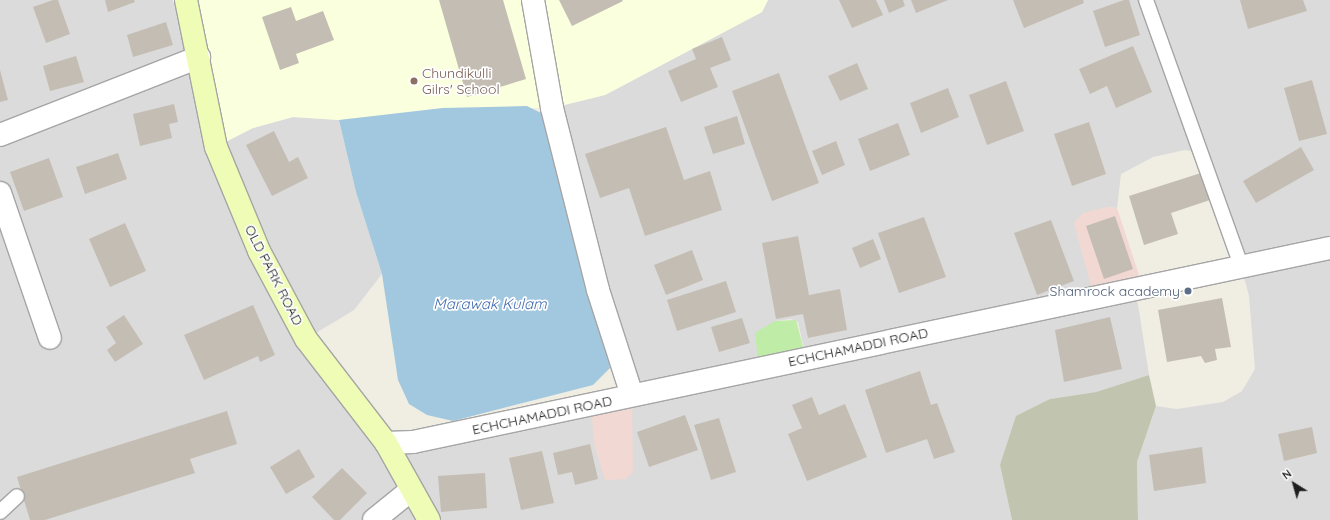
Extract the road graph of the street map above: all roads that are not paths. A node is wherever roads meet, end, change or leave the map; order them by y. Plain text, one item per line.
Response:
1 (186, 0) edge
2 (533, 0) edge
3 (1146, 0) edge
4 (199, 58) junction
5 (0, 135) edge
6 (0, 193) edge
7 (1330, 248) edge
8 (1241, 266) junction
9 (50, 338) dead end
10 (632, 395) junction
11 (386, 443) junction
12 (411, 490) junction
13 (17, 496) dead end
14 (0, 512) edge
15 (374, 520) edge
16 (428, 520) edge

1 - 4 street, OLD PARK ROAD
2 - 10 street
3 - 8 lane
4 - 5 street
4 - 11 street, OLD PARK ROAD
6 - 9 street
7 - 8 street, ECHCHAMADDI ROAD
8 - 10 street, ECHCHAMADDI ROAD
10 - 11 street, ECHCHAMADDI ROAD
11 - 12 street, OLD PARK ROAD
12 - 15 street
12 - 16 street, OLD PARK ROAD
13 - 14 lane

